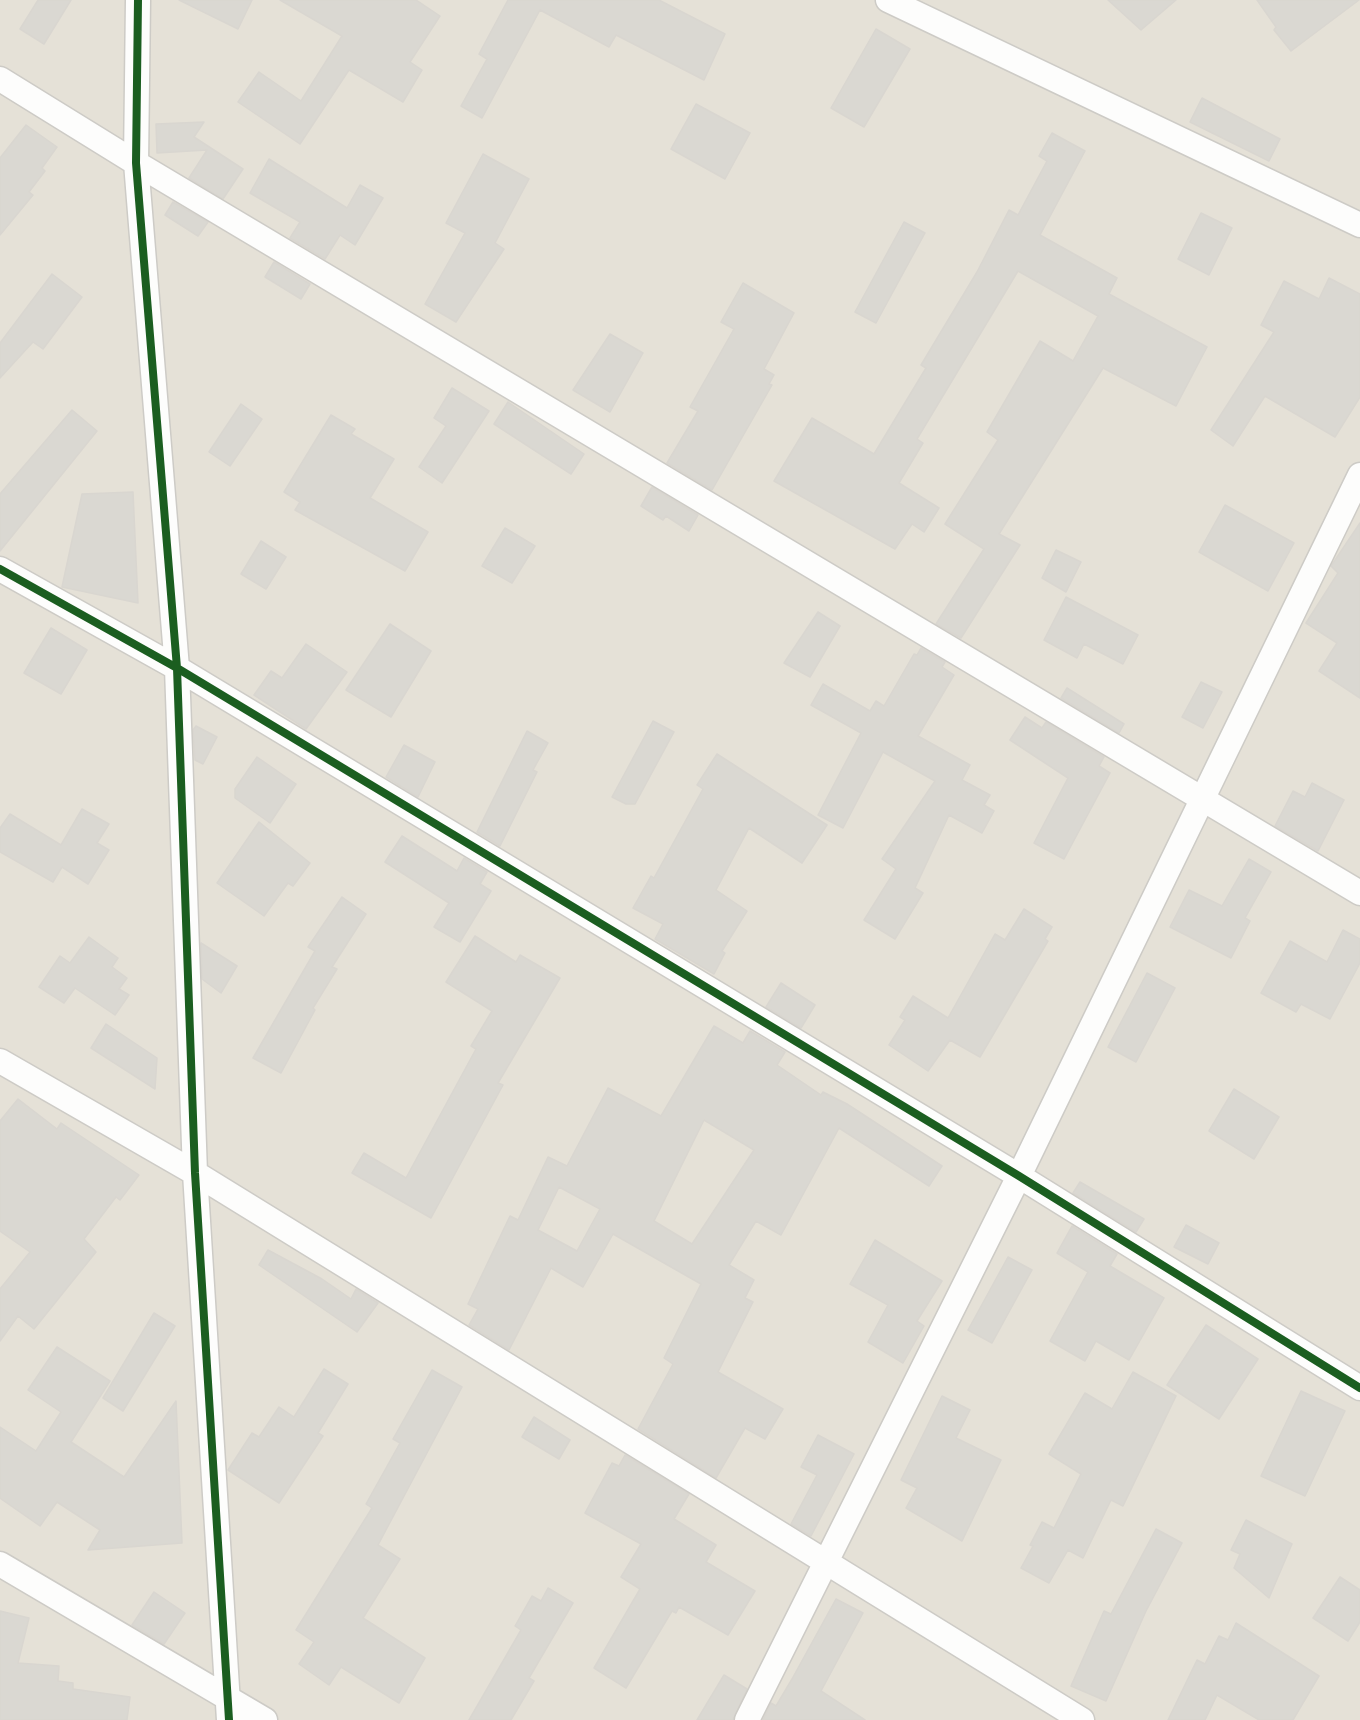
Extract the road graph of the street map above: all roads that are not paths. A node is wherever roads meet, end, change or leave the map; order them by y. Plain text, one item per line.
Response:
1 (138, 0) edge
2 (888, 0) edge
3 (0, 79) edge
4 (136, 163) junction
5 (1360, 225) edge
6 (1360, 475) edge
7 (0, 569) edge
8 (177, 668) junction
9 (1202, 797) junction
10 (1360, 893) edge
11 (0, 1061) edge
12 (195, 1173) junction
13 (1019, 1176) junction
14 (1360, 1388) edge
15 (827, 1561) junction
16 (0, 1564) edge
17 (229, 1710) edge
18 (265, 1720) edge
19 (747, 1720) edge
20 (1082, 1720) edge

1 - 4 street
2 - 5 street
3 - 4 street
4 - 8 street
4 - 9 street
6 - 9 street
7 - 8 street
8 - 12 street
8 - 13 street
9 - 10 street
9 - 13 street
11 - 12 street
12 - 15 street
12 - 17 street
13 - 14 street
13 - 15 street
15 - 19 street
15 - 20 street
16 - 17 street
17 - 18 street

